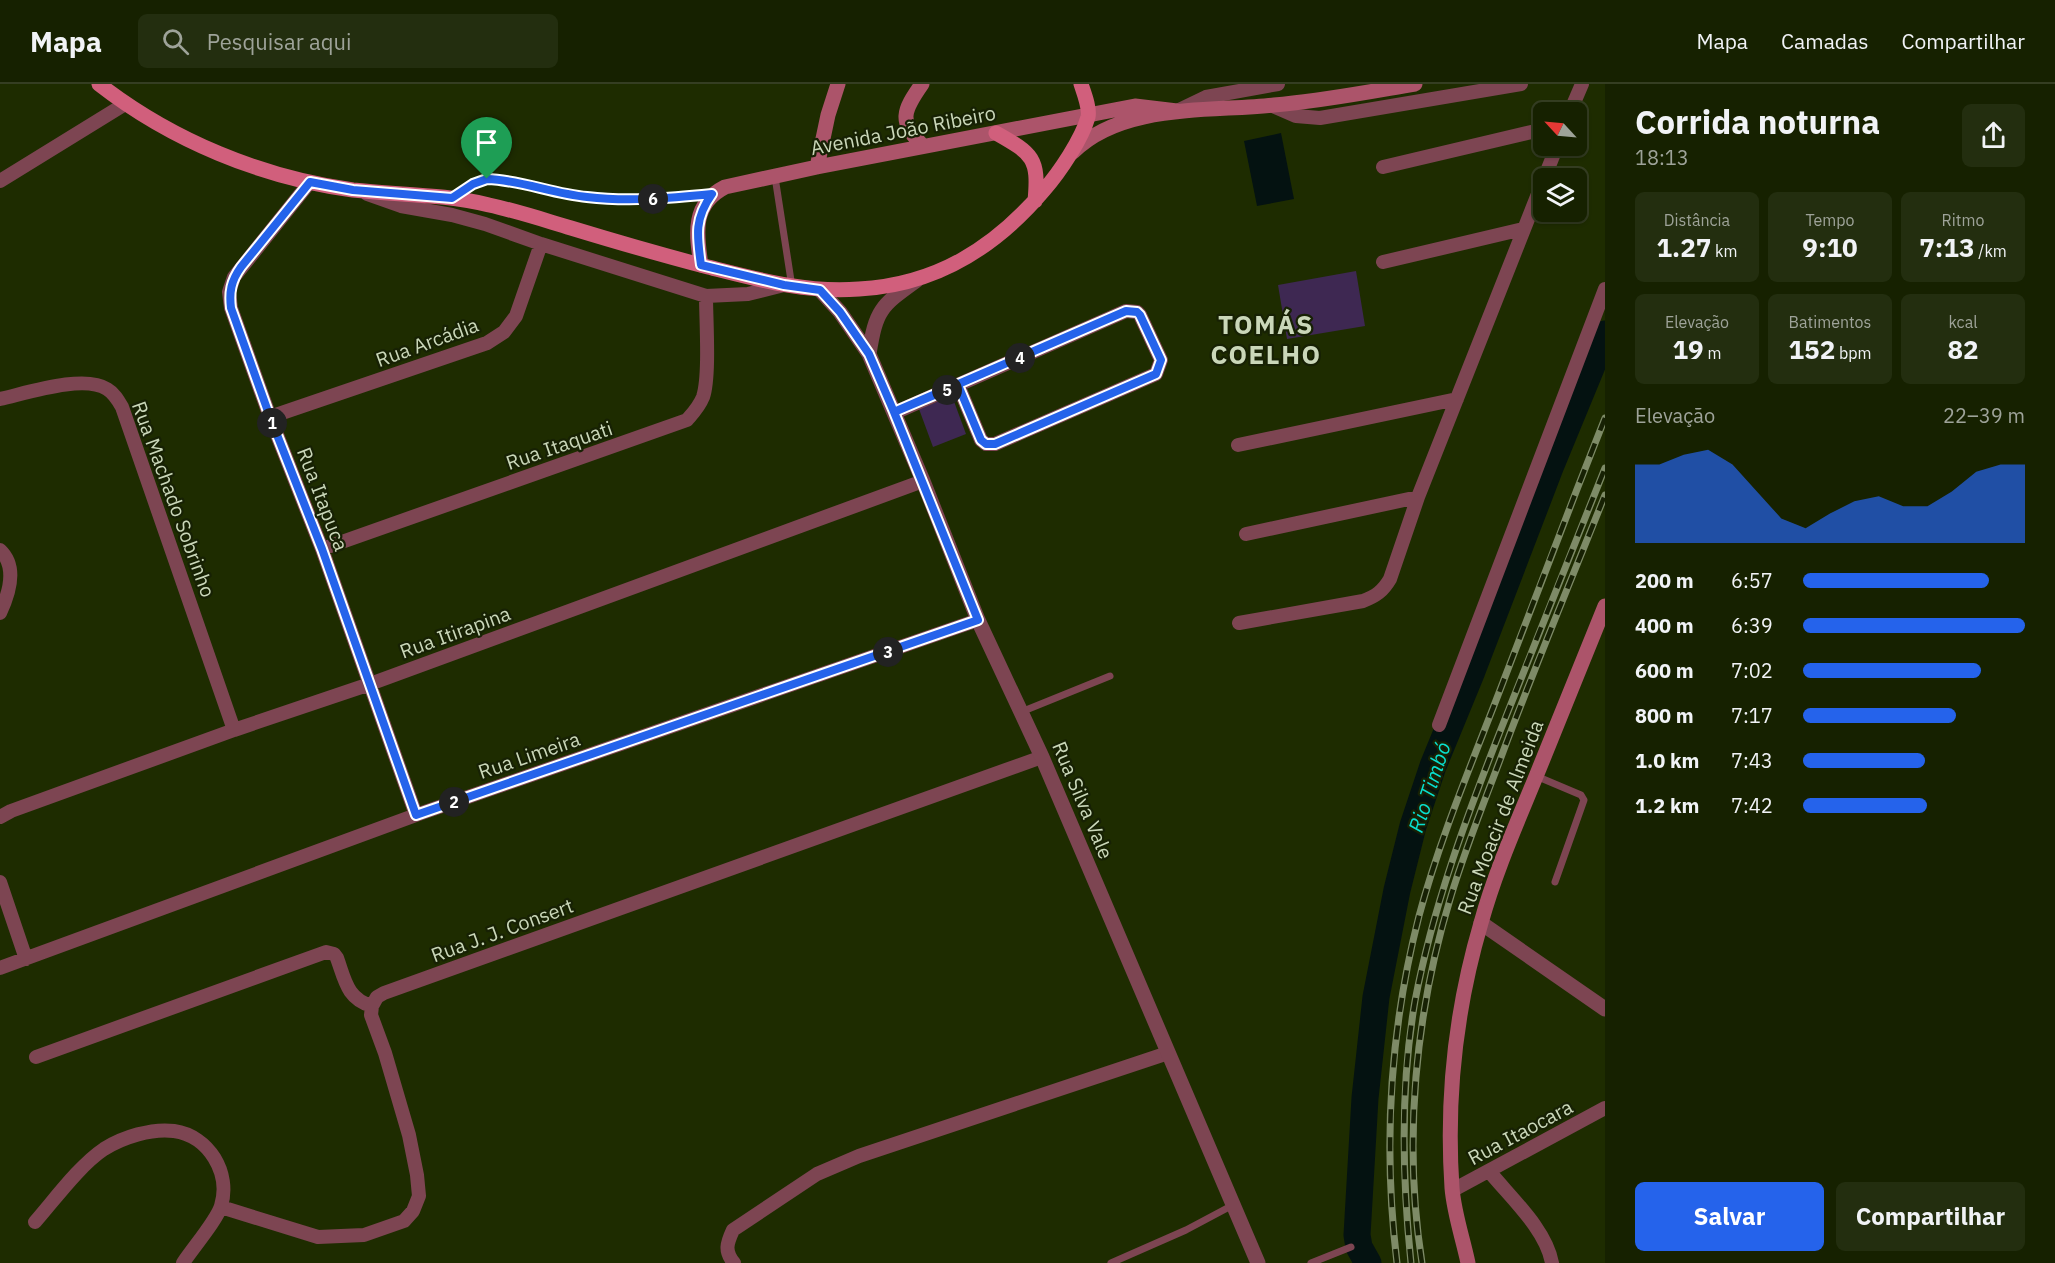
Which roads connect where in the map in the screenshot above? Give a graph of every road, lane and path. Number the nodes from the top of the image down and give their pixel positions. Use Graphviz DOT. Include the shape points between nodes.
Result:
graph roads {
  1 [pos="99,84"];
  2 [pos="838,84"];
  3 [pos="922,84"];
  4 [pos="1082,84"];
  5 [pos="1278,84"];
  6 [pos="1415,84"];
  7 [pos="1521,84"];
  8 [pos="1582,84"];
  9 [pos="1574,102"];
  10 [pos="125,104"];
  11 [pos="1272,106"];
  12 [pos="1177,111"];
  13 [pos="1088,115"];
  14 [pos="1533,132"];
  15 [pos="996,133"];
  16 [pos="923,146"];
  17 [pos="1070,155"];
  18 [pos="1553,156"];
  19 [pos="817,167"];
  20 [pos="1383,167"];
  21 [pos="775,177"];
  22 [pos="0,181"];
  23 [pos="310,182"];
  24 [pos="353,190"];
  25 [pos="712,194"];
  26 [pos="452,198"];
  27 [pos="1035,201"];
  28 [pos="1523,229"];
  29 [pos="541,244"];
  30 [pos="1383,262"];
  31 [pos="701,265"];
  32 [pos="917,280"];
  33 [pos="788,286"];
  34 [pos="1605,289"];
  35 [pos="820,290"];
  36 [pos="706,296"];
  37 [pos="869,354"];
  38 [pos="958,385"];
  39 [pos="0,399"];
  40 [pos="1457,399"];
  41 [pos="894,412"];
  42 [pos="270,417"];
  43 [pos="1238,445"];
  44 [pos="923,481"];
  45 [pos="1418,497"];
  46 [pos="1246,534"];
  47 [pos="322,549"];
  48 [pos="0,550"];
  49 [pos="1605,606"];
  50 [pos="0,613"];
  51 [pos="978,620"];
  52 [pos="1239,623"];
  53 [pos="1110,676"];
  54 [pos="370,684"];
  55 [pos="1021,712"];
  56 [pos="1439,725"];
  57 [pos="234,730"];
  58 [pos="1042,757"];
  59 [pos="1536,776"];
  60 [pos="416,815"];
  61 [pos="0,816"];
  62 [pos="0,882"];
  63 [pos="1555,882"];
  64 [pos="1481,923"];
  65 [pos="26,959"];
  66 [pos="0,968"];
  67 [pos="372,1006"];
  68 [pos="1605,1009"];
  69 [pos="1168,1053"];
  70 [pos="36,1057"];
  71 [pos="1605,1108"];
  72 [pos="1489,1171"];
  73 [pos="1452,1190"];
  74 [pos="1233,1205"];
  75 [pos="221,1207"];
  76 [pos="35,1222"];
  77 [pos="1351,1246"];
  78 [pos="183,1263"];
  79 [pos="734,1263"];
  80 [pos="1110,1263"];
  81 [pos="1258,1263"];
  82 [pos="1311,1263"];
  83 [pos="1468,1263"];
  84 [pos="1552,1263"];
  1 -- 10 [label="main road"];
  2 -- 19 [label="main road"];
  3 -- 16 [label="main road" via="905,114 911,134"];
  4 -- 13 [label="main road"];
  5 -- 12 [label="street, Avenida João Ribeiro" via="1206,97"];
  6 -- 11 [label="main road, Avenida João Ribeiro"];
  7 -- 11 [label="street" via="1320,118 1296,116"];
  8 -- 9 [label="street"];
  10 -- 22 [label="street"];
  10 -- 23 [label="main road" via="178,135 247,164"];
  11 -- 12 [label="main road, Avenida João Ribeiro"];
  12 -- 13 [label="main road, Avenida João Ribeiro" via="1135,106"];
  12 -- 17 [label="main road, Avenida João Ribeiro" via="1108,127"];
  13 -- 15 [label="main road, Avenida João Ribeiro"];
  13 -- 17 [label="main road"];
  14 -- 20 [label="street"];
  15 -- 16 [label="main road, Avenida João Ribeiro"];
  15 -- 27 [label="main road" via="1022,148 1033,161"];
  16 -- 19 [label="main road, Avenida João Ribeiro"];
  17 -- 27 [label="main road"];
  18 -- 28 [label="street"];
  19 -- 21 [label="main road, Avenida João Ribeiro"];
  21 -- 25 [label="main road, Avenida João Ribeiro" via="725,187"];
  21 -- 33 [label="lane"];
  23 -- 24 [label="main road"];
  23 -- 42 [label="street, Rua Itapuca" via="241,267 230,292 231,308"];
  24 -- 26 [label="main road"];
  24 -- 29 [label="street" via="401,206 484,224"];
  25 -- 26 [label="lane" via="661,200 587,197 487,179"];
  25 -- 31 [label="main road" via="699,218"];
  26 -- 31 [label="main road" via="489,204"];
  27 -- 32 [label="main road" via="990,243 962,261"];
  28 -- 30 [label="street"];
  28 -- 40 [label="street"];
  29 -- 36 [label="street"];
  29 -- 42 [label="street, Rua Arcádia" via="516,316 504,332 487,343"];
  31 -- 33 [label="main road"];
  32 -- 35 [label="main road" via="860,289"];
  32 -- 37 [label="street" via="885,305 873,330"];
  33 -- 35 [label="main road"];
  33 -- 36 [label="street" via="748,294"];
  34 -- 56 [label="street"];
  35 -- 37 [label="street, Rua Silva Vale"];
  36 -- 47 [label="street, Rua Itaquati" via="704,395 687,420"];
  37 -- 41 [label="street, Rua Silva Vale"];
  38 -- 38 [label="street" via="1131,310 1140,315 1161,360 1156,374 995,444 981,440"];
  38 -- 41 [label="street"];
  39 -- 57 [label="street, Rua Machado Sobrinho" via="77,382 95,383 116,396"];
  40 -- 43 [label="street"];
  40 -- 45 [label="street"];
  41 -- 44 [label="street, Rua Silva Vale"];
  42 -- 47 [label="street, Rua Itapuca"];
  44 -- 51 [label="street, Rua Silva Vale"];
  44 -- 54 [label="street, Rua Itirapina"];
  45 -- 46 [label="street"];
  45 -- 52 [label="street" via="1390,579 1376,596 1363,602"];
  47 -- 54 [label="street, Rua Itapuca"];
  48 -- 50 [label="street" via="9,562 11,576"];
  49 -- 59 [label="main road, Rua Moacir de Almeida"];
  51 -- 55 [label="street, Rua Silva Vale"];
  51 -- 60 [label="street, Rua Limeira"];
  53 -- 55 [label="lane"];
  54 -- 57 [label="street, Rua Itirapina"];
  54 -- 60 [label="street, Rua Itapuca"];
  55 -- 58 [label="street, Rua Silva Vale"];
  57 -- 61 [label="street, Rua Itirapina"];
  58 -- 67 [label="street, Rua J. J. Consert" via="384,993"];
  58 -- 69 [label="street, Rua Silva Vale"];
  59 -- 63 [label="lane" via="1581,795 1584,800"];
  59 -- 64 [label="main road, Rua Moacir de Almeida"];
  60 -- 65 [label="street, Rua Limeira"];
  62 -- 65 [label="street"];
  64 -- 68 [label="street"];
  64 -- 73 [label="main road, Rua Moacir de Almeida" via="1456,1041 1451,1093"];
  65 -- 66 [label="street, Rua Limeira"];
  67 -- 70 [label="street" via="354,998 337,958 326,952"];
  67 -- 75 [label="street" via="371,1015 409,1135 417,1175 418,1196 413,1211 404,1221 364,1235 318,1237"];
  69 -- 74 [label="street, Rua Silva Vale"];
  69 -- 79 [label="street" via="859,1156 817,1174 733,1230 727,1251"];
  71 -- 72 [label="street, Rua Itaocara"];
  72 -- 73 [label="street, Rua Itaocara"];
  72 -- 84 [label="street" via="1536,1227"];
  73 -- 83 [label="main road, Rua Moacir de Almeida"];
  74 -- 80 [label="lane"];
  74 -- 81 [label="street, Rua Silva Vale"];
  75 -- 76 [label="street" via="223,1180 219,1163 208,1149 175,1131 157,1131 105,1148"];
  75 -- 78 [label="street"];
  77 -- 82 [label="lane"];
}
